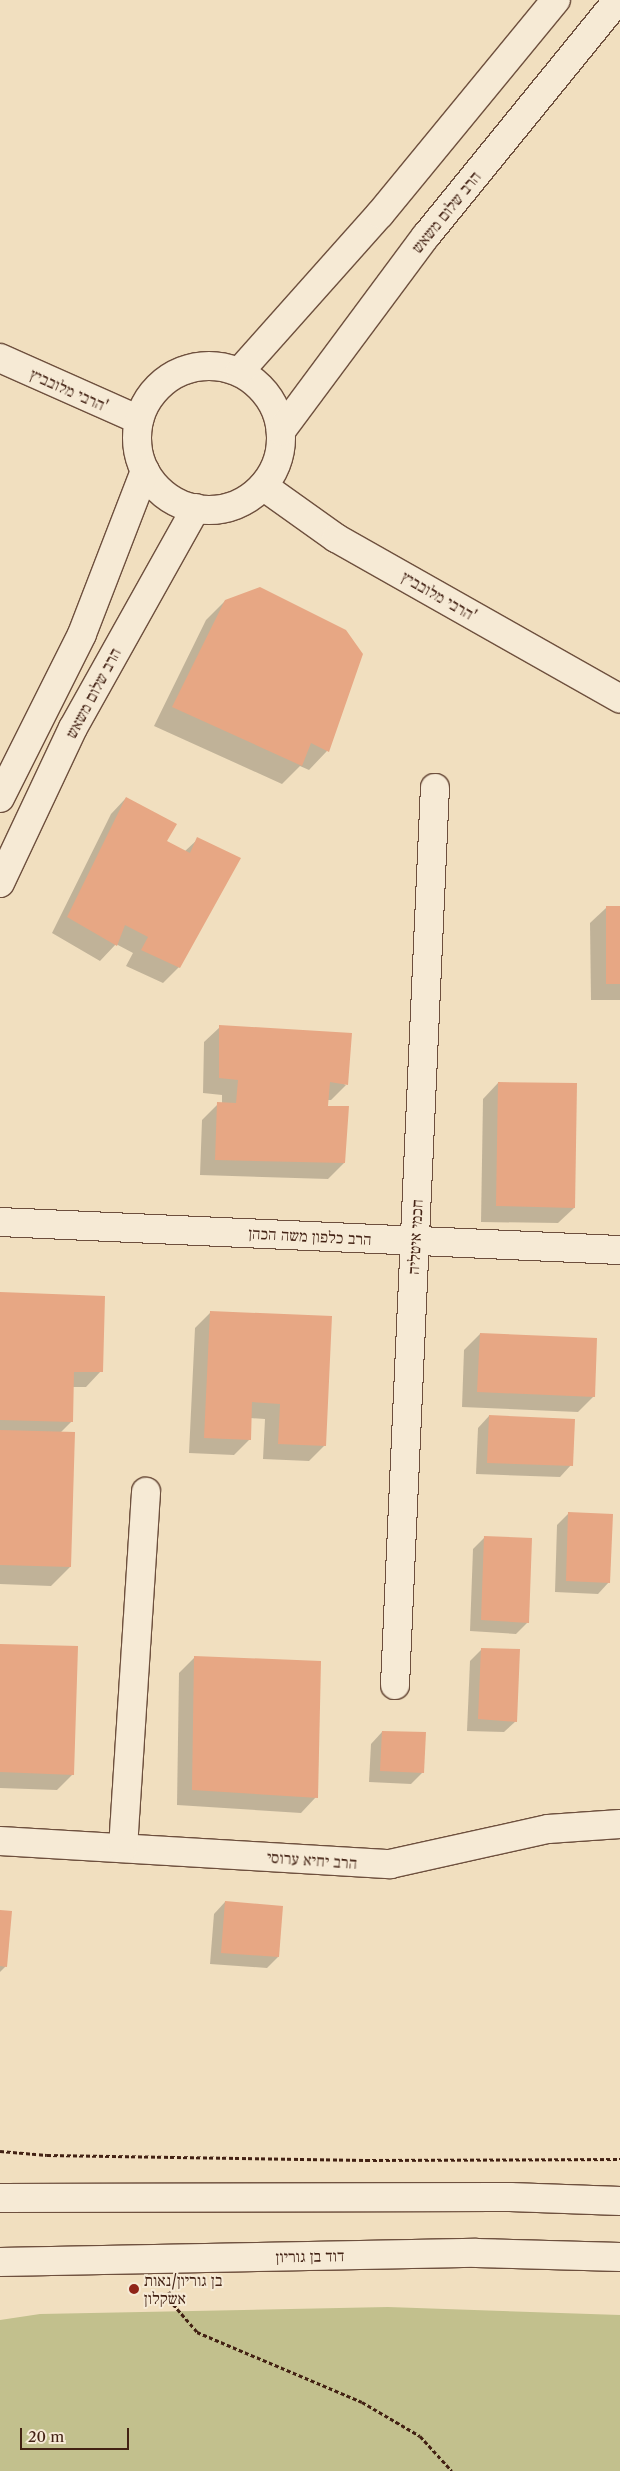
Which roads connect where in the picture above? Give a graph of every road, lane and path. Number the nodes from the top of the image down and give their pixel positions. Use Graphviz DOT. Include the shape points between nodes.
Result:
graph roads {
  1 [pos="556,0"];
  2 [pos="618,0"];
  3 [pos="0,358"];
  4 [pos="240,371"];
  5 [pos="139,420"];
  6 [pos="281,431"];
  7 [pos="145,471"];
  8 [pos="263,486"];
  9 [pos="196,508"];
  10 [pos="620,699"];
  11 [pos="435,788"];
  12 [pos="0,798"];
  13 [pos="0,883"];
  14 [pos="0,1222"];
  15 [pos="415,1241"];
  16 [pos="620,1250"];
  17 [pos="146,1492"];
  18 [pos="395,1685"];
  19 [pos="620,1824"];
  20 [pos="0,1841"];
  21 [pos="123,1848"];
  22 [pos="0,2151"];
  23 [pos="620,2159"];
  24 [pos="0,2198"];
  25 [pos="620,2201"];
  26 [pos="620,2257"];
  27 [pos="158,2259"];
  28 [pos="0,2262"];
  29 [pos="452,2471"];
  1 -- 4 [label="street" via="380,214"];
  2 -- 6 [label="street, הרב שלום משאש" via="426,236"];
  3 -- 5 [label="street, הרבי מלובביץ'"];
  4 -- 5 [label="street" via="213,365 185,368 160,383 142,407"];
  4 -- 6 [label="street" via="264,389 277,411"];
  5 -- 7 [label="street" via="136,434"];
  6 -- 8 [label="street" via="276,468"];
  7 -- 9 [label="street" via="154,487 178,504"];
  7 -- 12 [label="street" via="82,634"];
  8 -- 9 [label="street" via="233,507"];
  8 -- 10 [label="street, הרבי מלובביץ'" via="336,538"];
  9 -- 13 [label="street, הרב שלום משאש" via="73,728"];
  11 -- 15 [label="street, חכמי איטליה"];
  14 -- 15 [label="street, הרב כלפון משה הכהן"];
  15 -- 16 [label="street, הרב כלפון משה הכהן"];
  15 -- 18 [label="street, חכמי איטליה"];
  17 -- 21 [label="street"];
  19 -- 21 [label="street, הרב יחיא ערוסי" via="548,1829 390,1864"];
  20 -- 21 [label="street, הרב יחיא ערוסי"];
  22 -- 23 [label="path" via="47,2155 316,2159"];
  24 -- 25 [label="street" via="510,2197"];
  26 -- 27 [label="street, דוד בן גוריון" via="476,2253"];
  27 -- 28 [label="street, דוד בן גוריון"];
  27 -- 29 [label="path" via="174,2304 197,2332 362,2402 420,2436"];
}
